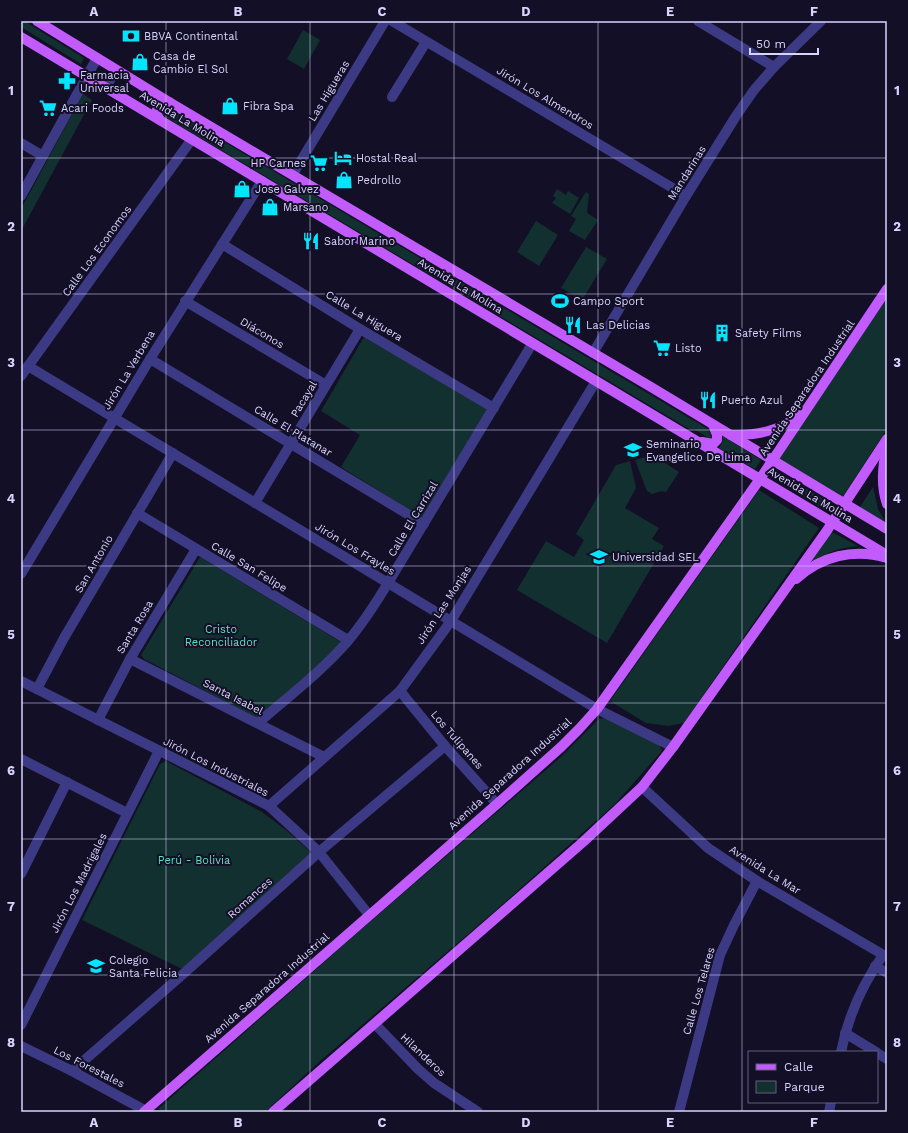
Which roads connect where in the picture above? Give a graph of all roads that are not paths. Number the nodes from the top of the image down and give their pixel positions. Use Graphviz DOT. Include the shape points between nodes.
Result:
graph roads {
  1 [pos="37,21"];
  2 [pos="385,21"];
  3 [pos="392,21"];
  4 [pos="698,21"];
  5 [pos="821,21"];
  6 [pos="21,37"];
  7 [pos="426,42"];
  8 [pos="97,58"];
  9 [pos="774,67"];
  10 [pos="116,70"];
  11 [pos="87,76"];
  12 [pos="106,87"];
  13 [pos="392,97"];
  14 [pos="169,102"];
  15 [pos="160,120"];
  16 [pos="192,139"];
  17 [pos="21,143"];
  18 [pos="43,156"];
  19 [pos="293,174"];
  20 [pos="262,181"];
  21 [pos="21,196"];
  22 [pos="686,196"];
  23 [pos="222,244"];
  24 [pos="887,290"];
  25 [pos="185,301"];
  26 [pos="360,329"];
  27 [pos="532,344"];
  28 [pos="593,353"];
  29 [pos="150,359"];
  30 [pos="28,366"];
  31 [pos="21,376"];
  32 [pos="596,380"];
  33 [pos="326,385"];
  34 [pos="494,408"];
  35 [pos="805,411"];
  36 [pos="114,418"];
  37 [pos="713,425"];
  38 [pos="684,434"];
  39 [pos="730,435"];
  40 [pos="887,439"];
  41 [pos="291,444"];
  42 [pos="887,449"];
  43 [pos="173,453"];
  44 [pos="773,461"];
  45 [pos="760,479"];
  46 [pos="255,503"];
  47 [pos="844,504"];
  48 [pos="887,504"];
  49 [pos="137,513"];
  50 [pos="832,522"];
  51 [pos="424,524"];
  52 [pos="887,529"];
  53 [pos="196,549"];
  54 [pos="887,555"];
  55 [pos="887,558"];
  56 [pos="21,574"];
  57 [pos="388,583"];
  58 [pos="784,590"];
  59 [pos="451,621"];
  60 [pos="348,640"];
  61 [pos="130,659"];
  62 [pos="21,681"];
  63 [pos="38,689"];
  64 [pos="400,691"];
  65 [pos="597,709"];
  66 [pos="98,720"];
  67 [pos="258,723"];
  68 [pos="445,746"];
  69 [pos="673,747"];
  70 [pos="159,751"];
  71 [pos="324,757"];
  72 [pos="21,759"];
  73 [pos="67,782"];
  74 [pos="642,787"];
  75 [pos="497,804"];
  76 [pos="269,806"];
  77 [pos="128,814"];
  78 [pos="319,852"];
  79 [pos="21,874"];
  80 [pos="757,881"];
  81 [pos="370,915"];
  82 [pos="885,956"];
  83 [pos="875,966"];
  84 [pos="887,973"];
  85 [pos="375,1024"];
  86 [pos="21,1025"];
  87 [pos="845,1033"];
  88 [pos="21,1046"];
  89 [pos="841,1051"];
  90 [pos="874,1051"];
  91 [pos="878,1053"];
  92 [pos="887,1059"];
  93 [pos="72,1071"];
  94 [pos="146,1112"];
  95 [pos="273,1112"];
  96 [pos="478,1112"];
  97 [pos="679,1112"];
  1 -- 8 [label="main road, Avenida La Molina"];
  2 -- 19 [label="street, Las Higueras"];
  3 -- 7 [label="street, Jirón Los Almendros"];
  4 -- 9 [label="street"];
  5 -- 9 [label="street, Mandarinas"];
  6 -- 11 [label="main road, Avenida La Molina"];
  7 -- 13 [label="street"];
  7 -- 22 [label="street, Jirón Los Almendros"];
  8 -- 10 [label="main road, Avenida La Molina"];
  8 -- 11 [label="street"];
  9 -- 22 [label="street, Mandarinas" via="736,116"];
  10 -- 12 [label="street"];
  10 -- 14 [label="main road, Avenida La Molina"];
  11 -- 12 [label="main road, Avenida La Molina"];
  11 -- 18 [label="street"];
  12 -- 15 [label="main road, Avenida La Molina"];
  14 -- 15 [label="main road" via="163,102 156,110"];
  14 -- 19 [label="main road, Avenida La Molina"];
  15 -- 16 [label="main road, Avenida La Molina"];
  16 -- 20 [label="main road, Avenida La Molina"];
  16 -- 30 [label="street, Calle Los Economos"];
  17 -- 18 [label="street"];
  18 -- 21 [label="street"];
  19 -- 28 [label="main road, Avenida La Molina"];
  20 -- 23 [label="street, Jirón La Verbena"];
  20 -- 27 [label="main road, Avenida La Molina"];
  22 -- 28 [label="street, Mandarinas"];
  23 -- 25 [label="street, Jirón La Verbena"];
  23 -- 26 [label="street, Calle La Higuera"];
  24 -- 35 [label="main road, Avenida Separadora Industrial"];
  25 -- 29 [label="street, Jirón La Verbena"];
  25 -- 33 [label="street, Diáconos"];
  26 -- 33 [label="street, Pacayal"];
  26 -- 34 [label="street, Calle La Higuera"];
  27 -- 32 [label="main road, Avenida La Molina"];
  27 -- 34 [label="street, Calle El Carrizal"];
  28 -- 37 [label="main road, Avenida La Molina"];
  29 -- 36 [label="street, Jirón La Verbena"];
  29 -- 41 [label="street, Calle El Platanar"];
  30 -- 31 [label="street, Calle Los Economos"];
  30 -- 36 [label="street, Jirón Los Frayles"];
  32 -- 38 [label="main road, Avenida La Molina"];
  32 -- 59 [label="street, Jirón Las Monjas"];
  33 -- 41 [label="street, Pacayal"];
  34 -- 51 [label="street, Calle El Carrizal"];
  35 -- 39 [label="main road" via="778,428 762,433"];
  35 -- 44 [label="main road, Avenida Separadora Industrial"];
  36 -- 43 [label="street, Jirón Los Frayles"];
  36 -- 56 [label="street, Jirón La Verbena"];
  37 -- 38 [label="main road" via="717,440 713,444"];
  37 -- 39 [label="main road, Avenida La Molina"];
  38 -- 45 [label="main road, Avenida La Molina"];
  39 -- 44 [label="main road, Avenida La Molina"];
  40 -- 47 [label="main road"];
  41 -- 46 [label="street, Pacayal"];
  41 -- 51 [label="street, Calle El Platanar"];
  42 -- 48 [label="main road" via="883,482"];
  43 -- 46 [label="street, Jirón Los Frayles"];
  43 -- 49 [label="street, San Antonio"];
  44 -- 45 [label="main road, Avenida Separadora Industrial"];
  44 -- 47 [label="main road, Avenida La Molina"];
  45 -- 50 [label="main road, Avenida La Molina"];
  45 -- 65 [label="main road, Avenida Separadora Industrial"];
  46 -- 57 [label="street, Jirón Los Frayles"];
  47 -- 50 [label="main road"];
  47 -- 52 [label="main road, Avenida La Molina"];
  49 -- 53 [label="street, Calle San Felipe"];
  49 -- 63 [label="street, San Antonio" via="64,638"];
  50 -- 54 [label="main road, Avenida La Molina"];
  50 -- 58 [label="main road"];
  51 -- 57 [label="street, Calle El Carrizal"];
  53 -- 60 [label="street, Calle San Felipe"];
  53 -- 61 [label="street, Santa Rosa"];
  55 -- 58 [label="main road" via="855,554 833,558 812,567"];
  57 -- 59 [label="street, Jirón Los Frayles"];
  57 -- 60 [label="street, Calle El Carrizal" via="366,618"];
  58 -- 69 [label="main road"];
  59 -- 64 [label="street, Jirón Las Monjas"];
  59 -- 65 [label="street, Jirón Los Frayles"];
  60 -- 67 [label="street, Calle El Carrizal"];
  61 -- 66 [label="street, Santa Rosa"];
  61 -- 67 [label="street, Santa Isabel"];
  62 -- 63 [label="street, Jirón Los Industriales"];
  63 -- 66 [label="street, Jirón Los Industriales"];
  64 -- 68 [label="street, Los Tulipanes"];
  64 -- 71 [label="street, Jirón Las Monjas"];
  65 -- 69 [label="street, Jirón Los Frayles"];
  65 -- 75 [label="main road, Avenida Separadora Industrial" via="561,747"];
  66 -- 70 [label="street, Jirón Los Industriales"];
  67 -- 71 [label="street, Santa Isabel"];
  68 -- 75 [label="street, Los Tulipanes"];
  68 -- 78 [label="street, Romances"];
  69 -- 74 [label="main road"];
  70 -- 76 [label="street, Jirón Los Industriales"];
  70 -- 77 [label="street, Jirón Los Madrigales"];
  71 -- 76 [label="street, Jirón Las Monjas"];
  72 -- 73 [label="street"];
  73 -- 77 [label="street"];
  73 -- 79 [label="street"];
  74 -- 80 [label="street, Avenida La Mar" via="708,848"];
  74 -- 85 [label="main road"];
  75 -- 81 [label="main road, Avenida Separadora Industrial"];
  76 -- 78 [label="street, Jirón Los Industriales"];
  77 -- 86 [label="street, Jirón Los Madrigales"];
  78 -- 81 [label="street, Jirón Los Industriales"];
  78 -- 93 [label="street, Romances"];
  80 -- 82 [label="street, Avenida La Mar"];
  80 -- 97 [label="street, Calle Los Telares" via="720,955"];
  81 -- 94 [label="main road, Avenida Separadora Industrial"];
  82 -- 83 [label="street"];
  83 -- 84 [label="street"];
  83 -- 87 [label="street" via="855,1004"];
  85 -- 95 [label="main road"];
  85 -- 96 [label="street, Hilanderos" via="423,1074"];
  87 -- 89 [label="street"];
  87 -- 90 [label="street"];
  88 -- 93 [label="street, Los Forestales"];
  91 -- 92 [label="street"];
  93 -- 94 [label="street, Los Forestales"];
}
